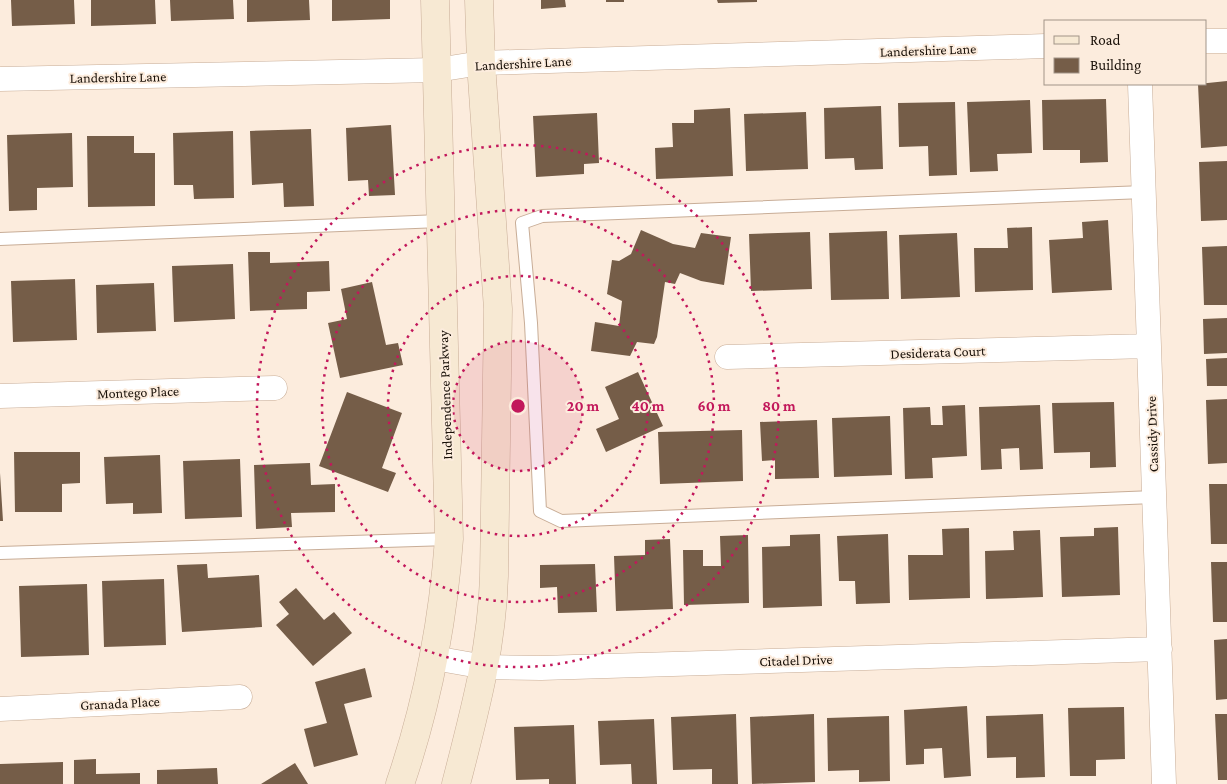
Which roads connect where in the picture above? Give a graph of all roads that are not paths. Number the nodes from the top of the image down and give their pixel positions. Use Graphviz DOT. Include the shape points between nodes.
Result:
graph roads {
  1 [pos="435,0"];
  2 [pos="479,0"];
  3 [pos="1207,41"];
  4 [pos="1227,41"];
  5 [pos="1044,46"];
  6 [pos="481,63"];
  7 [pos="437,70"];
  8 [pos="0,79"];
  9 [pos="1140,85"];
  10 [pos="1144,192"];
  11 [pos="440,221"];
  12 [pos="0,239"];
  13 [pos="1149,346"];
  14 [pos="728,357"];
  15 [pos="276,388"];
  16 [pos="0,396"];
  17 [pos="1154,497"];
  18 [pos="449,539"];
  19 [pos="0,553"];
  20 [pos="1160,649"];
  21 [pos="434,658"];
  22 [pos="485,667"];
  23 [pos="240,697"];
  24 [pos="0,708"];
  25 [pos="400,784"];
  26 [pos="456,784"];
  27 [pos="1164,784"];
  1 -- 7 [label="main road, Independence Parkway"];
  2 -- 6 [label="main road"];
  3 -- 4 [label="street"];
  5 -- 6 [label="street, Landershire Lane"];
  6 -- 7 [label="street, Landershire Lane"];
  6 -- 22 [label="main road" via="498,310 493,618"];
  7 -- 8 [label="street, Landershire Lane"];
  7 -- 11 [label="main road, Independence Parkway"];
  9 -- 10 [label="street, Cassidy Drive"];
  10 -- 13 [label="street, Cassidy Drive"];
  10 -- 17 [label="lane" via="542,216 522,223 531,323 540,511 561,520"];
  11 -- 12 [label="lane"];
  11 -- 18 [label="main road, Independence Parkway"];
  13 -- 14 [label="street, Desiderata Court"];
  13 -- 17 [label="street, Cassidy Drive"];
  15 -- 16 [label="street, Montego Place"];
  17 -- 20 [label="street, Cassidy Drive"];
  18 -- 19 [label="lane"];
  18 -- 21 [label="main road, Independence Parkway" via="442,616"];
  20 -- 22 [label="street, Citadel Drive"];
  20 -- 27 [label="street, Cassidy Drive"];
  21 -- 22 [label="street, Citadel Drive"];
  21 -- 25 [label="main road, Independence Parkway"];
  22 -- 26 [label="main road"];
  23 -- 24 [label="street, Granada Place"];
}
